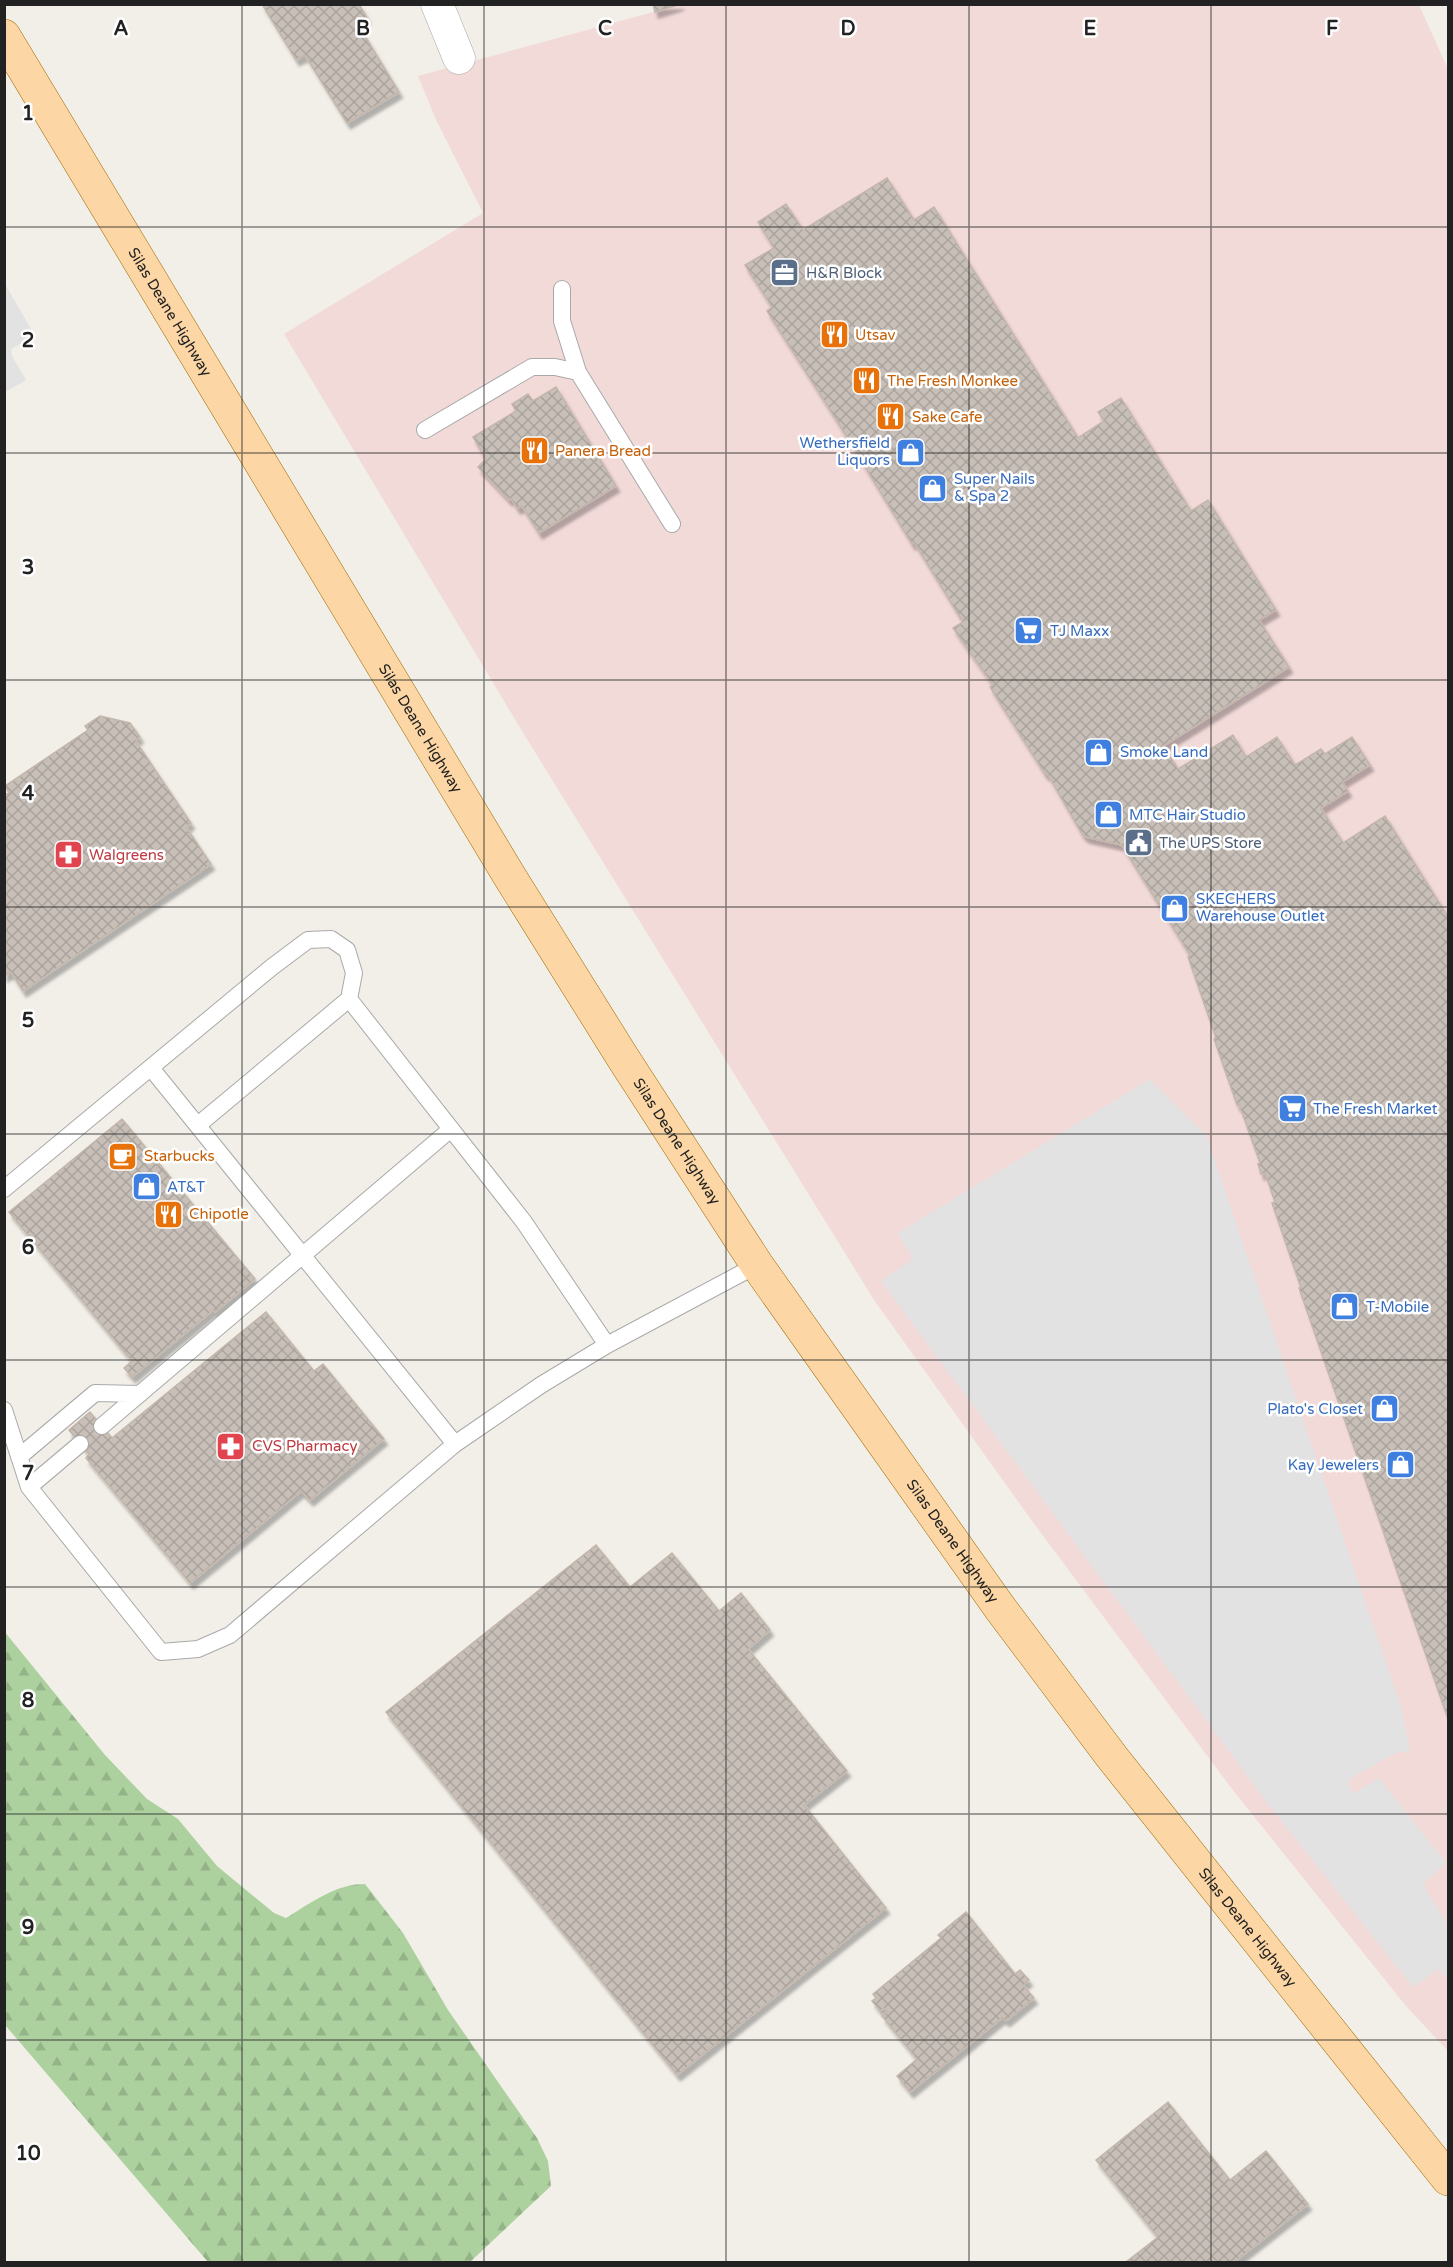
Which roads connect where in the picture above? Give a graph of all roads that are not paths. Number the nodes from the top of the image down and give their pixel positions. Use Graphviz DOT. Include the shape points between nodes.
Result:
graph roads {
  1 [pos="437,4"];
  2 [pos="4,36"];
  3 [pos="459,58"];
  4 [pos="562,289"];
  5 [pos="578,372"];
  6 [pos="425,430"];
  7 [pos="672,525"];
  8 [pos="349,999"];
  9 [pos="151,1068"];
  10 [pos="198,1125"];
  11 [pos="451,1129"];
  12 [pos="4,1189"];
  13 [pos="302,1255"];
  14 [pos="757,1265"];
  15 [pos="607,1345"];
  16 [pos="140,1394"];
  17 [pos="4,1410"];
  18 [pos="102,1426"];
  19 [pos="80,1444"];
  20 [pos="455,1444"];
  21 [pos="19,1456"];
  22 [pos="29,1487"];
  23 [pos="1449,2179"];
  1 -- 3 [label="street"];
  2 -- 14 [label="main road, Silas Deane Highway" via="505,868"];
  4 -- 5 [label="lane" via="562,321"];
  5 -- 6 [label="lane" via="532,367"];
  5 -- 7 [label="lane"];
  8 -- 9 [label="lane" via="354,973 347,950 331,939 308,940"];
  8 -- 10 [label="lane"];
  8 -- 11 [label="lane"];
  9 -- 10 [label="lane"];
  9 -- 12 [label="lane"];
  10 -- 13 [label="lane"];
  11 -- 13 [label="lane"];
  11 -- 15 [label="lane" via="524,1222"];
  13 -- 16 [label="lane"];
  13 -- 20 [label="lane"];
  14 -- 15 [label="lane"];
  14 -- 23 [label="main road, Silas Deane Highway" via="1000,1608 1112,1757"];
  15 -- 20 [label="lane" via="541,1384"];
  16 -- 18 [label="lane"];
  16 -- 21 [label="lane" via="95,1393"];
  17 -- 21 [label="lane"];
  19 -- 22 [label="lane"];
  20 -- 22 [label="lane" via="230,1635 198,1649 161,1652"];
  21 -- 22 [label="lane"];
}
